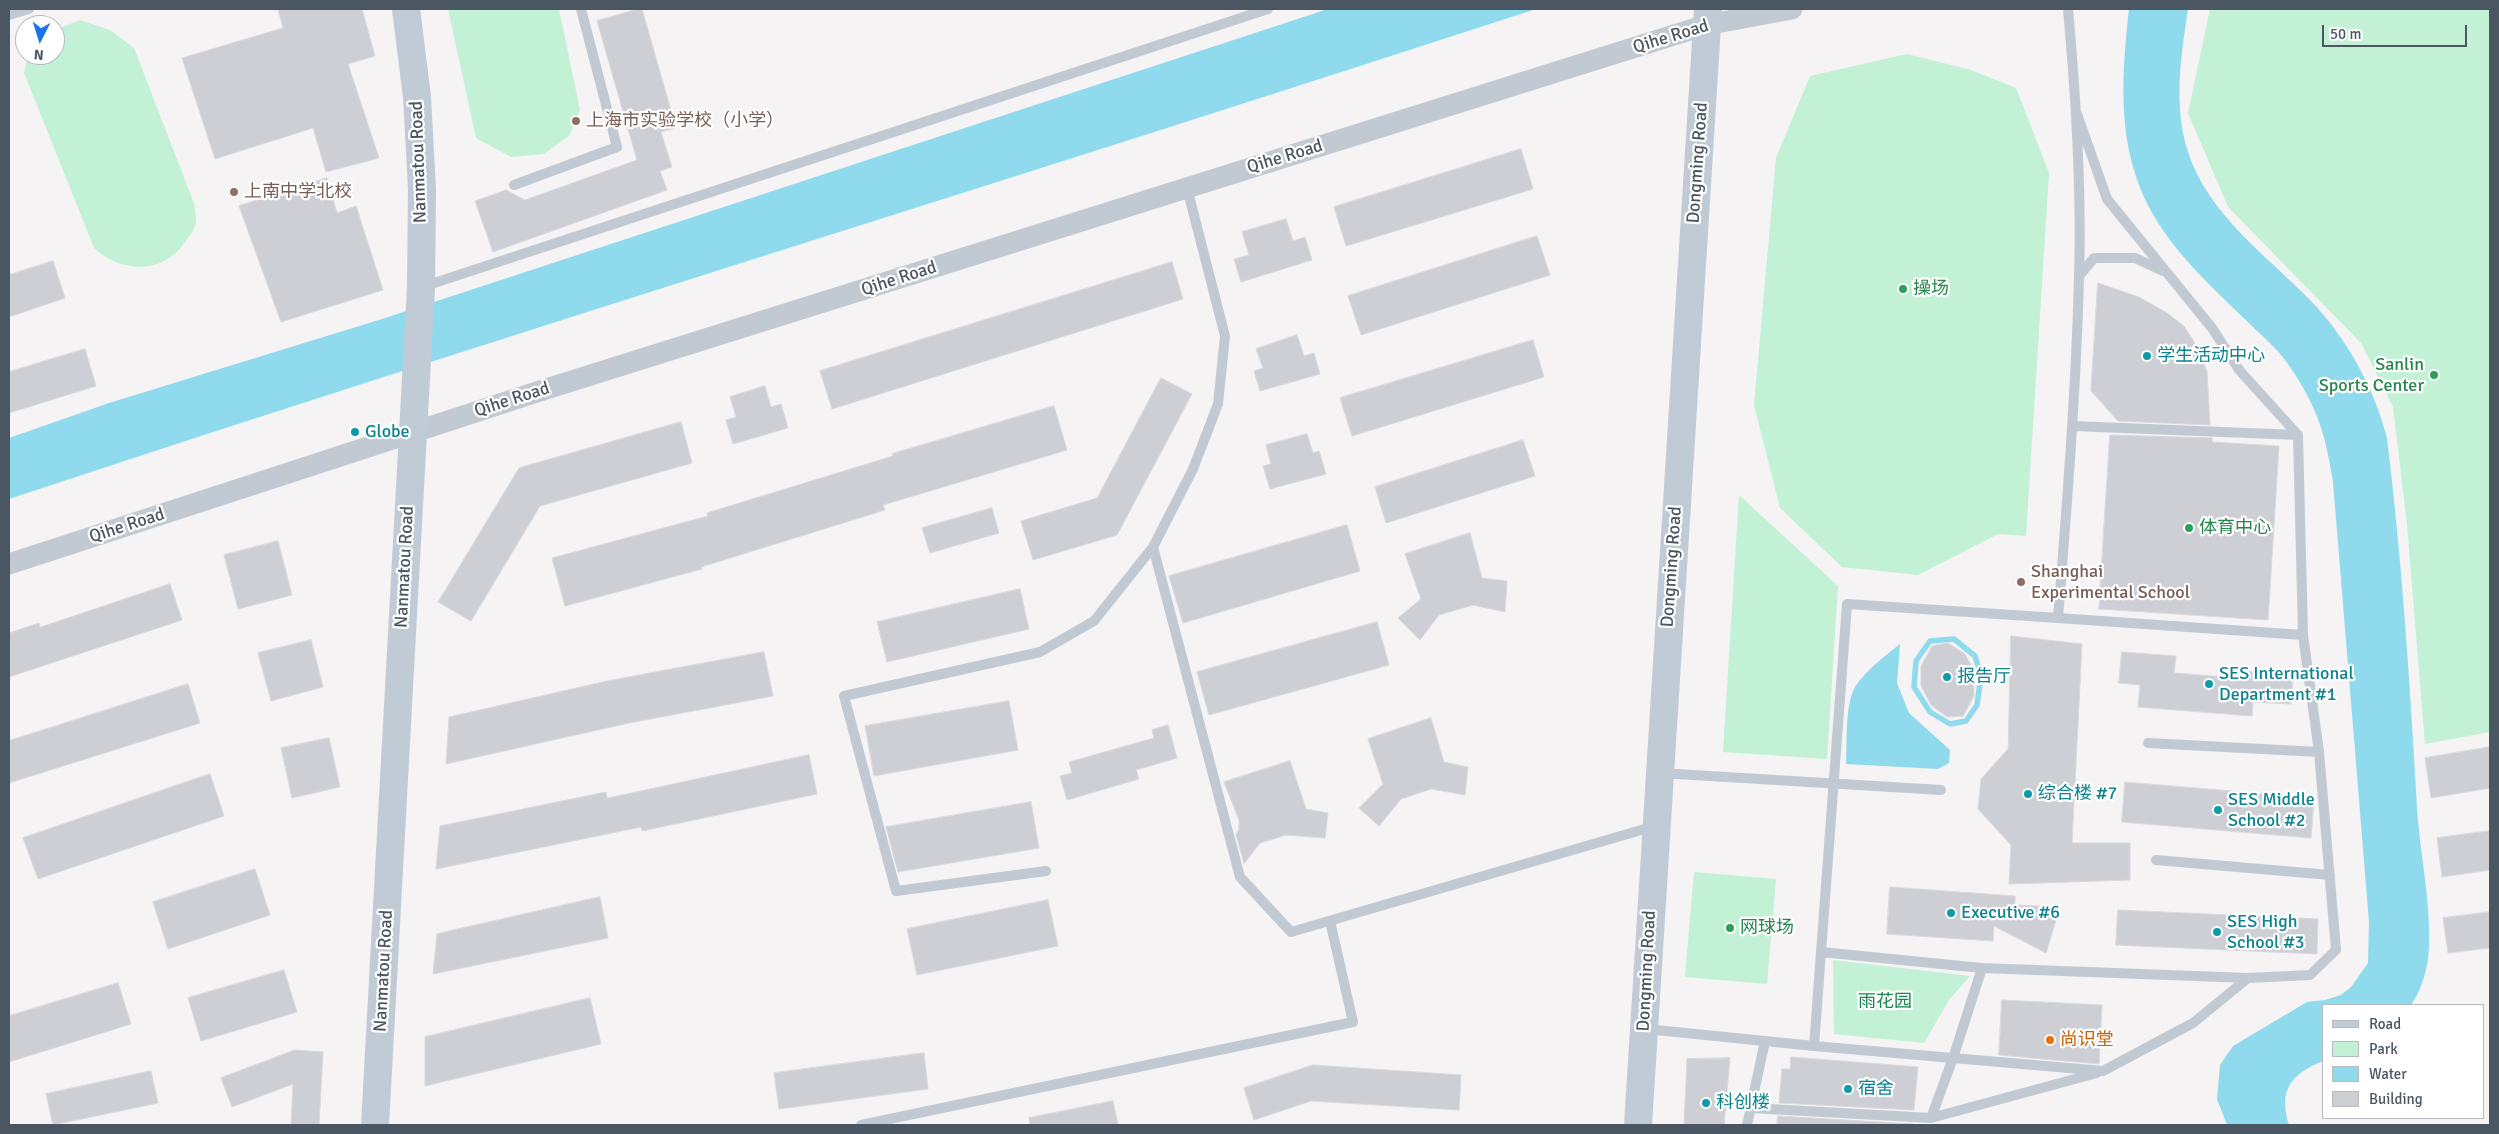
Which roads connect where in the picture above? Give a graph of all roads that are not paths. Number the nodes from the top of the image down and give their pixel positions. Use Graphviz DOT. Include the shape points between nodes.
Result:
graph roads {
  1 [pos="29,9"];
  2 [pos="406,9"];
  3 [pos="581,9"];
  4 [pos="1268,9"];
  5 [pos="1792,9"];
  6 [pos="2068,9"];
  7 [pos="9,15"];
  8 [pos="1707,17"];
  9 [pos="2077,114"];
  10 [pos="514,184"];
  11 [pos="1187,188"];
  12 [pos="2164,272"];
  13 [pos="2079,276"];
  14 [pos="421,287"];
  15 [pos="2073,426"];
  16 [pos="412,433"];
  17 [pos="2298,435"];
  18 [pos="1153,547"];
  19 [pos="9,564"];
  20 [pos="2058,618"];
  21 [pos="2303,635"];
  22 [pos="2148,743"];
  23 [pos="2318,752"];
  24 [pos="1659,773"];
  25 [pos="1834,783"];
  26 [pos="1941,790"];
  27 [pos="1656,826"];
  28 [pos="2156,860"];
  29 [pos="1046,871"];
  30 [pos="2330,875"];
  31 [pos="1330,921"];
  32 [pos="1821,952"];
  33 [pos="1982,968"];
  34 [pos="2248,978"];
  35 [pos="1644,1028"];
  36 [pos="1764,1041"];
  37 [pos="1814,1046"];
  38 [pos="1952,1058"];
  39 [pos="2103,1071"];
  40 [pos="1751,1108"];
  41 [pos="1931,1118"];
  42 [pos="375,1125"];
  43 [pos="861,1125"];
  44 [pos="1638,1125"];
  45 [pos="1747,1125"];
  1 -- 7 [label="lane"];
  2 -- 14 [label="street, Nanmatou Road" via="417,96 422,190"];
  3 -- 10 [label="lane" via="617,147"];
  4 -- 14 [label="lane"];
  5 -- 8 [label="street, Qihe Road"];
  6 -- 9 [label="lane"];
  8 -- 11 [label="street, Qihe Road"];
  8 -- 24 [label="street, Dongming Road"];
  9 -- 12 [label="lane" via="2107,198"];
  9 -- 13 [label="lane"];
  11 -- 16 [label="street, Qihe Road"];
  11 -- 18 [label="lane" via="1225,336 1218,404 1193,468"];
  12 -- 13 [label="lane" via="2135,258 2094,258"];
  12 -- 17 [label="lane" via="2212,328 2240,371"];
  13 -- 15 [label="lane"];
  14 -- 16 [label="street, Nanmatou Road"];
  15 -- 17 [label="lane"];
  15 -- 20 [label="lane"];
  16 -- 19 [label="street, Qihe Road"];
  16 -- 42 [label="street, Nanmatou Road"];
  17 -- 21 [label="lane"];
  18 -- 29 [label="lane" via="1094,621 1040,652 844,696 896,891"];
  18 -- 31 [label="lane" via="1240,877 1291,932"];
  20 -- 21 [label="lane"];
  20 -- 25 [label="lane" via="1847,604"];
  21 -- 23 [label="lane"];
  22 -- 23 [label="lane"];
  23 -- 30 [label="lane"];
  24 -- 25 [label="lane"];
  24 -- 27 [label="street, Dongming Road"];
  25 -- 26 [label="lane"];
  25 -- 32 [label="lane"];
  27 -- 31 [label="lane"];
  27 -- 35 [label="street, Dongming Road"];
  28 -- 30 [label="lane"];
  30 -- 34 [label="lane" via="2336,950 2310,975"];
  31 -- 43 [label="lane" via="1353,1022"];
  32 -- 33 [label="lane"];
  32 -- 37 [label="lane"];
  33 -- 34 [label="lane"];
  33 -- 38 [label="lane"];
  34 -- 39 [label="lane" via="2192,1023"];
  35 -- 36 [label="lane"];
  35 -- 44 [label="street, Dongming Road"];
  36 -- 37 [label="lane"];
  36 -- 40 [label="lane"];
  37 -- 38 [label="lane"];
  38 -- 39 [label="lane"];
  38 -- 41 [label="lane"];
  39 -- 41 [label="lane"];
  40 -- 41 [label="lane"];
  40 -- 45 [label="lane"];
}
